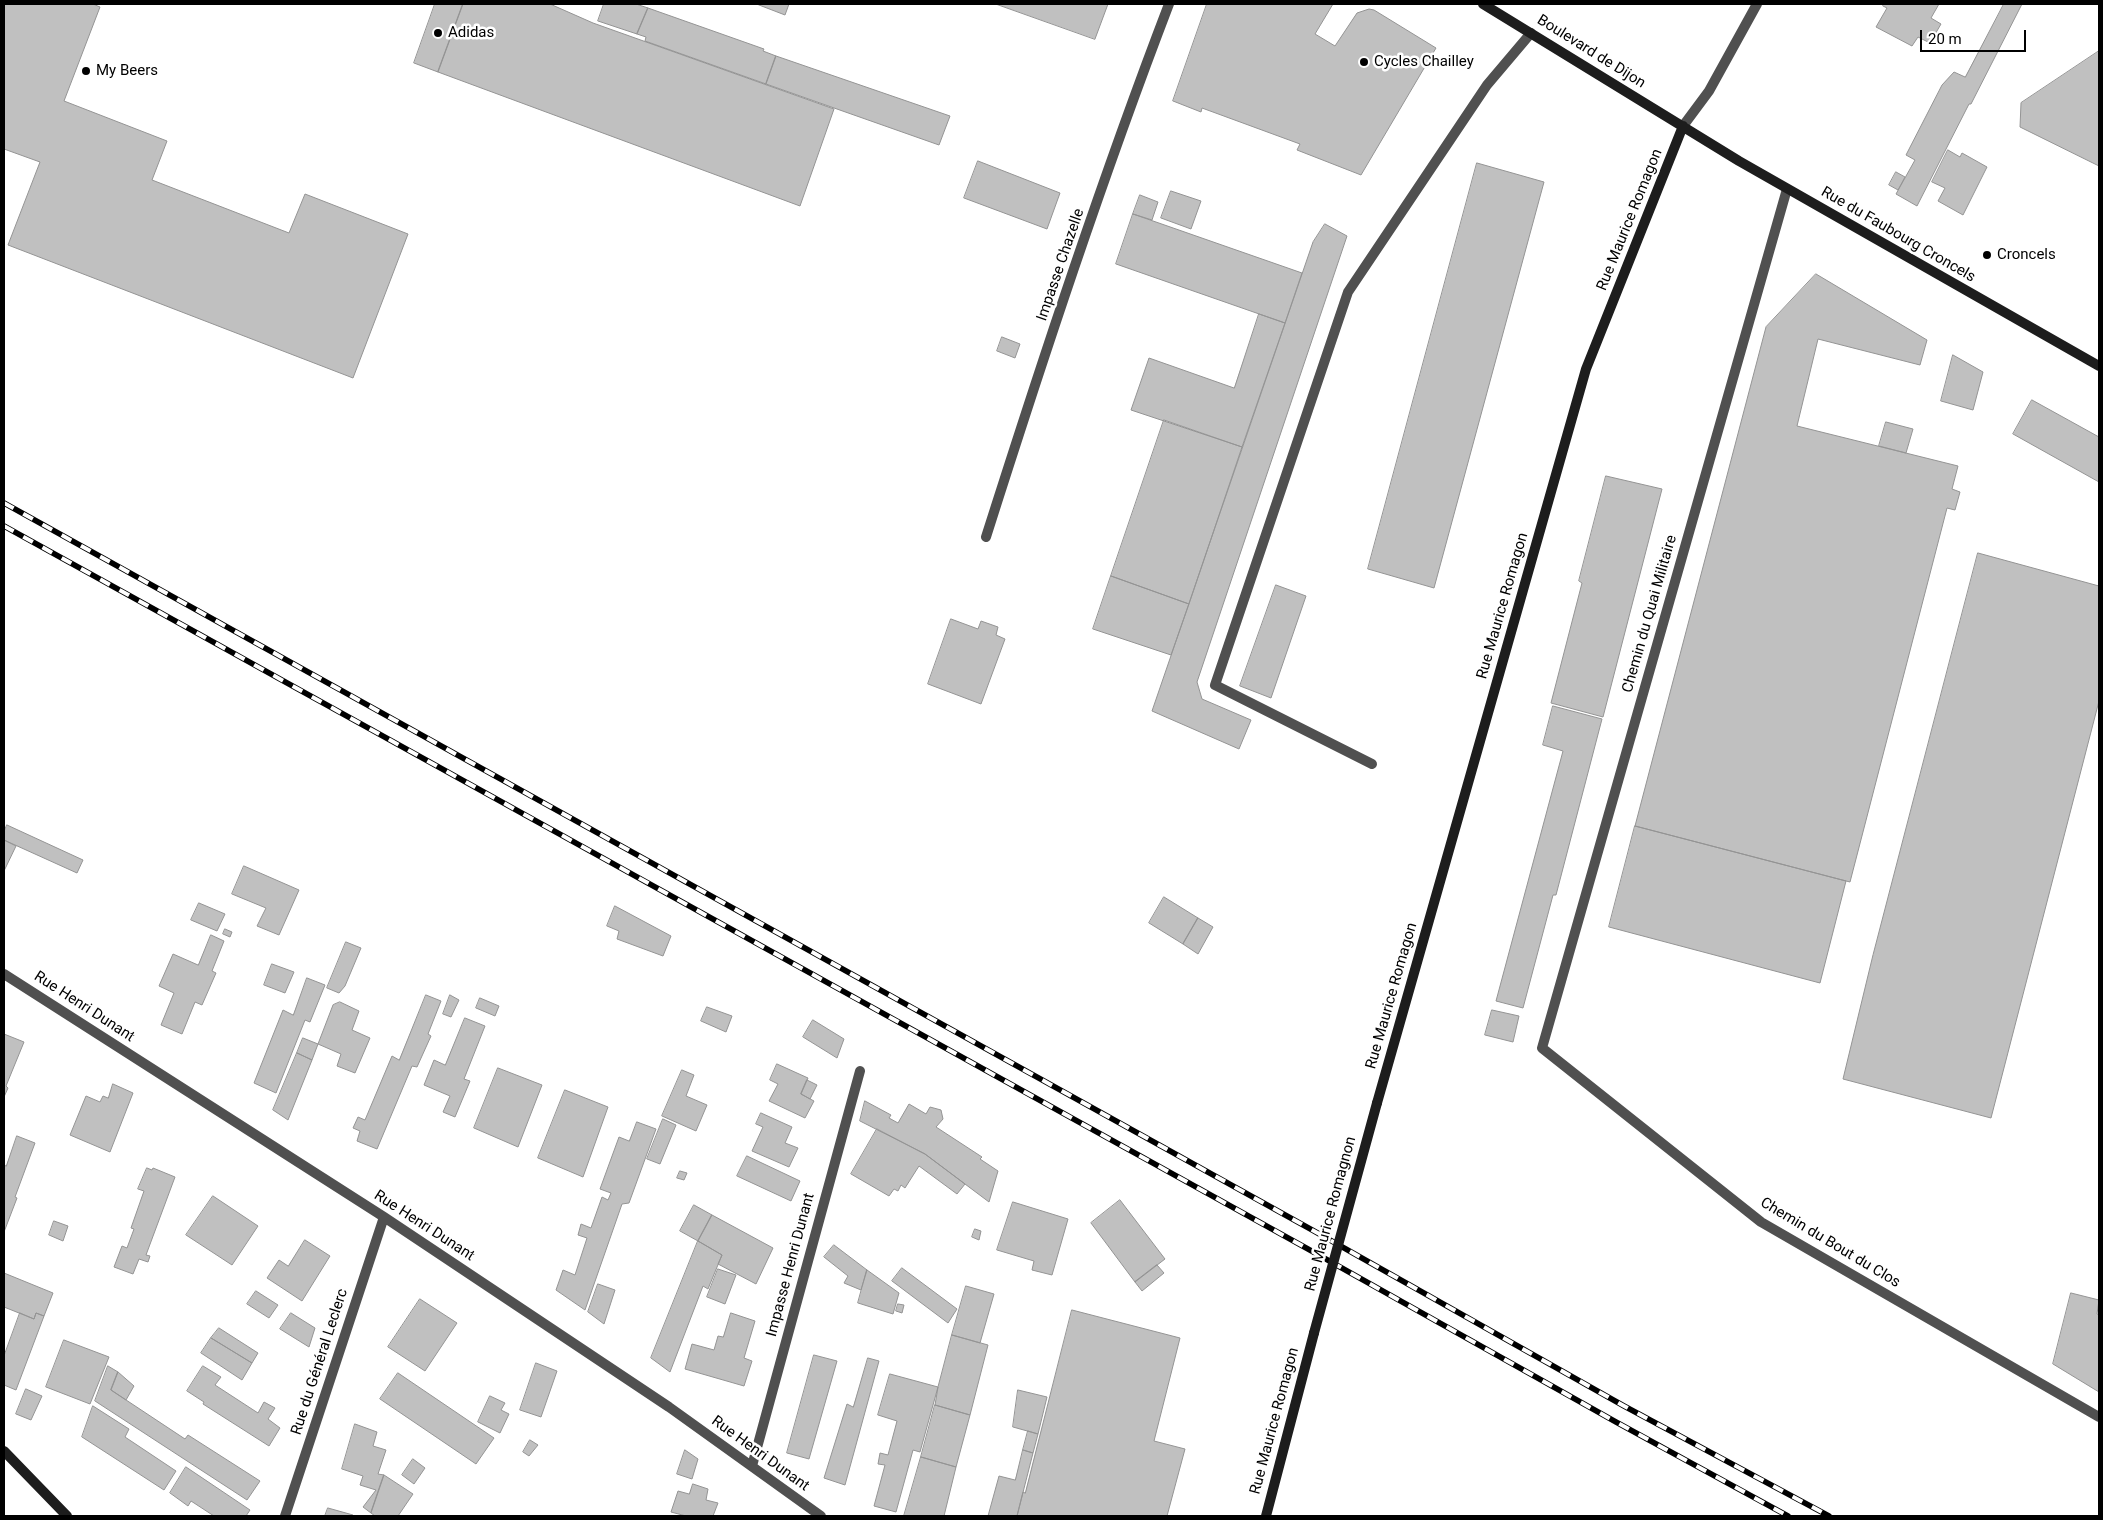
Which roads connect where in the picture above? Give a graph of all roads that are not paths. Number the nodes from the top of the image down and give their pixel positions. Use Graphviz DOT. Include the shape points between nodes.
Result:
graph roads {
  1 [pos="1169,4"];
  2 [pos="1483,4"];
  3 [pos="1757,4"];
  4 [pos="1531,33"];
  5 [pos="1683,126"];
  6 [pos="1787,189"];
  7 [pos="2099,366"];
  8 [pos="986,537"];
  9 [pos="1372,764"];
  10 [pos="4,974"];
  11 [pos="1542,1048"];
  12 [pos="860,1071"];
  13 [pos="1377,1103"];
  14 [pos="384,1217"];
  15 [pos="1314,1333"];
  16 [pos="2099,1417"];
  17 [pos="4,1451"];
  18 [pos="752,1466"];
  19 [pos="67,1516"];
  20 [pos="285,1516"];
  21 [pos="821,1516"];
  22 [pos="1266,1516"];
  1 -- 8 [label="street, Impasse Chazelle" via="1031,398"];
  2 -- 4 [label="street, Boulevard de Dijon"];
  3 -- 5 [label="street" via="1709,91"];
  4 -- 5 [label="street, Boulevard de Dijon"];
  4 -- 9 [label="street" via="1487,85 1348,292 1215,685"];
  5 -- 6 [label="street, Rue du Faubourg Croncels"];
  5 -- 13 [label="street, Rue Maurice Romagon" via="1586,369"];
  6 -- 7 [label="street, Rue du Faubourg Croncels"];
  6 -- 11 [label="street, Chemin du Quai Militaire"];
  10 -- 14 [label="street, Rue Henri Dunant"];
  11 -- 16 [label="street, Chemin du Bout du Clos" via="1761,1222"];
  12 -- 18 [label="street, Impasse Henri Dunant"];
  13 -- 15 [label="street, Rue Maurice Romagnon, bridge"];
  14 -- 18 [label="street, Rue Henri Dunant" via="670,1407"];
  14 -- 20 [label="street, Rue du Général Leclerc"];
  15 -- 22 [label="street, Rue Maurice Romagon"];
  17 -- 19 [label="street"];
  18 -- 21 [label="street, Rue Henri Dunant"];
}
